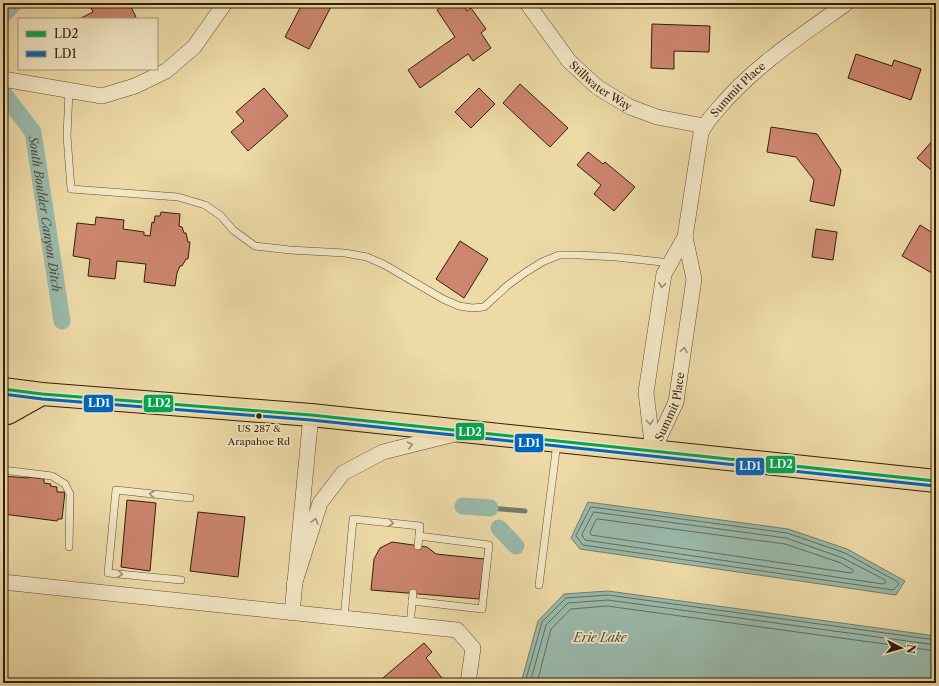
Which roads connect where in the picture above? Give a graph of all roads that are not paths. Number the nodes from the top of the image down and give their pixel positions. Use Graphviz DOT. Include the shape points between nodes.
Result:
graph roads {
  1 [pos="226,3"];
  2 [pos="527,3"];
  3 [pos="847,3"];
  4 [pos="3,79"];
  5 [pos="69,91"];
  6 [pos="704,126"];
  7 [pos="685,237"];
  8 [pos="671,263"];
  9 [pos="3,389"];
  10 [pos="42,394"];
  11 [pos="3,412"];
  12 [pos="311,415"];
  13 [pos="465,431"];
  14 [pos="558,441"];
  15 [pos="653,451"];
  16 [pos="3,470"];
  17 [pos="936,481"];
  18 [pos="190,498"];
  19 [pos="419,536"];
  20 [pos="418,546"];
  21 [pos="69,547"];
  22 [pos="181,580"];
  23 [pos="3,582"];
  24 [pos="294,585"];
  25 [pos="539,585"];
  26 [pos="413,593"];
  27 [pos="412,601"];
  28 [pos="292,613"];
  29 [pos="344,619"];
  30 [pos="410,625"];
  31 [pos="468,683"];
  1 -- 5 [label="street" via="194,47 166,71 136,86 102,96"];
  2 -- 6 [label="street, Stillwater Way" via="569,61 597,87 630,107 657,117"];
  3 -- 6 [label="street, Summit Place" via="773,56 728,98"];
  4 -- 5 [label="street"];
  5 -- 8 [label="lane" via="67,136 72,189 178,197 205,205 255,246 367,257 459,306 484,307 526,272 542,262 559,256 616,257"];
  6 -- 7 [label="street, Summit Place"];
  7 -- 8 [label="street, Summit Place"];
  15 -- 7 [label="street, Summit Place, one-way" via="676,402 694,279"];
  8 -- 15 [label="street, Summit Place, one-way" via="664,274 646,392"];
  9 -- 10 [label="main road"];
  10 -- 11 [label="main road" via="8,412"];
  10 -- 12 [label="main road"];
  12 -- 13 [label="main road"];
  12 -- 24 [label="street"];
  13 -- 14 [label="main road"];
  24 -- 13 [label="street, one-way" via="320,503 343,473 383,452"];
  14 -- 15 [label="main road"];
  14 -- 25 [label="lane"];
  15 -- 17 [label="main road"];
  16 -- 21 [label="lane" via="52,476 65,484 70,494"];
  18 -- 22 [label="lane, one-way" via="116,490 108,573"];
  19 -- 20 [label="lane"];
  19 -- 27 [label="lane" via="489,545 482,609"];
  29 -- 19 [label="lane, one-way" via="353,518 420,526"];
  23 -- 28 [label="street"];
  24 -- 28 [label="street"];
  26 -- 27 [label="lane"];
  27 -- 30 [label="lane"];
  28 -- 29 [label="street"];
  29 -- 30 [label="street"];
  30 -- 31 [label="street" via="457,630 473,648"];
}
